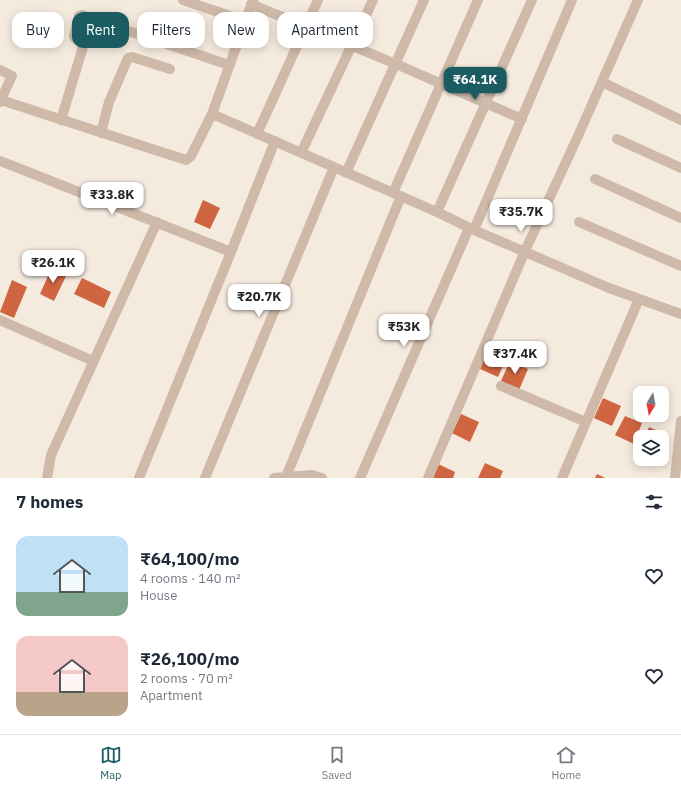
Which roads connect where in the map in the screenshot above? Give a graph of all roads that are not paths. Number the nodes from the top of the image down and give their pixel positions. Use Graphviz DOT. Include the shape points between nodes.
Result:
graph roads {
  1 [pos="183,0"];
  2 [pos="318,0"];
  3 [pos="373,0"];
  4 [pos="424,0"];
  5 [pos="478,0"];
  6 [pos="532,0"];
  7 [pos="572,0"];
  8 [pos="638,0"];
  9 [pos="252,2"];
  10 [pos="218,12"];
  11 [pos="248,12"];
  12 [pos="313,12"];
  13 [pos="368,12"];
  14 [pos="277,14"];
  15 [pos="235,48"];
  16 [pos="296,48"];
  17 [pos="351,48"];
  18 [pos="357,48"];
  19 [pos="396,64"];
  20 [pos="229,65"];
  21 [pos="170,69"];
  22 [pos="0,70"];
  23 [pos="602,82"];
  24 [pos="441,84"];
  25 [pos="0,101"];
  26 [pos="486,104"];
  27 [pos="212,114"];
  28 [pos="522,119"];
  29 [pos="61,120"];
  30 [pos="681,120"];
  31 [pos="101,133"];
  32 [pos="257,134"];
  33 [pos="618,139"];
  34 [pos="275,141"];
  35 [pos="301,152"];
  36 [pos="0,161"];
  37 [pos="334,167"];
  38 [pos="681,168"];
  39 [pos="346,173"];
  40 [pos="595,179"];
  41 [pos="397,195"];
  42 [pos="437,212"];
  43 [pos="681,218"];
  44 [pos="157,222"];
  45 [pos="579,222"];
  46 [pos="472,229"];
  47 [pos="525,251"];
  48 [pos="231,252"];
  49 [pos="681,266"];
  50 [pos="639,299"];
  51 [pos="681,314"];
  52 [pos="0,320"];
  53 [pos="93,361"];
  54 [pos="500,386"];
  55 [pos="681,421"];
  56 [pos="586,422"];
  57 [pos="311,476"];
  58 [pos="286,477"];
  59 [pos="47,478"];
  60 [pos="139,478"];
  61 [pos="205,478"];
  62 [pos="274,478"];
  63 [pos="322,478"];
  64 [pos="360,478"];
  65 [pos="428,478"];
  66 [pos="562,478"];
  67 [pos="675,478"];
  1 -- 10 [label="street"];
  2 -- 12 [label="street"];
  3 -- 13 [label="street"];
  4 -- 19 [label="street"];
  5 -- 24 [label="street"];
  6 -- 26 [label="street"];
  7 -- 28 [label="street"];
  8 -- 23 [label="street"];
  9 -- 11 [label="street"];
  9 -- 14 [label="street"];
  15 -- 20 [label="street"];
  16 -- 32 [label="street"];
  17 -- 35 [label="street"];
  18 -- 19 [label="street"];
  19 -- 24 [label="street"];
  19 -- 39 [label="street"];
  20 -- 27 [label="street"];
  20 -- 29 [label="street" via="82,15 79,16 74,36 84,44"];
  21 -- 31 [label="street" via="128,58 109,102"];
  22 -- 25 [label="street" via="12,76"];
  23 -- 30 [label="street"];
  23 -- 47 [label="street"];
  24 -- 26 [label="street"];
  24 -- 41 [label="street"];
  25 -- 29 [label="street"];
  26 -- 28 [label="street"];
  26 -- 42 [label="street"];
  27 -- 31 [label="street" via="186,160"];
  27 -- 32 [label="street"];
  28 -- 46 [label="street"];
  29 -- 31 [label="street"];
  32 -- 34 [label="street"];
  33 -- 38 [label="street"];
  34 -- 35 [label="street"];
  34 -- 48 [label="street"];
  35 -- 37 [label="street"];
  36 -- 44 [label="street"];
  37 -- 39 [label="street"];
  37 -- 61 [label="street"];
  39 -- 41 [label="street"];
  40 -- 43 [label="street"];
  41 -- 42 [label="street"];
  41 -- 58 [label="street"];
  42 -- 46 [label="street"];
  44 -- 48 [label="street"];
  44 -- 53 [label="street"];
  45 -- 49 [label="street"];
  46 -- 47 [label="street"];
  46 -- 64 [label="street"];
  47 -- 50 [label="street"];
  47 -- 65 [label="street"];
  48 -- 60 [label="street"];
  50 -- 51 [label="street"];
  50 -- 56 [label="street"];
  52 -- 53 [label="street"];
  53 -- 59 [label="street" via="52,455"];
  54 -- 56 [label="street"];
  55 -- 67 [label="street"];
  56 -- 66 [label="street"];
  57 -- 58 [label="street"];
  57 -- 63 [label="street"];
  58 -- 62 [label="street"];
}
